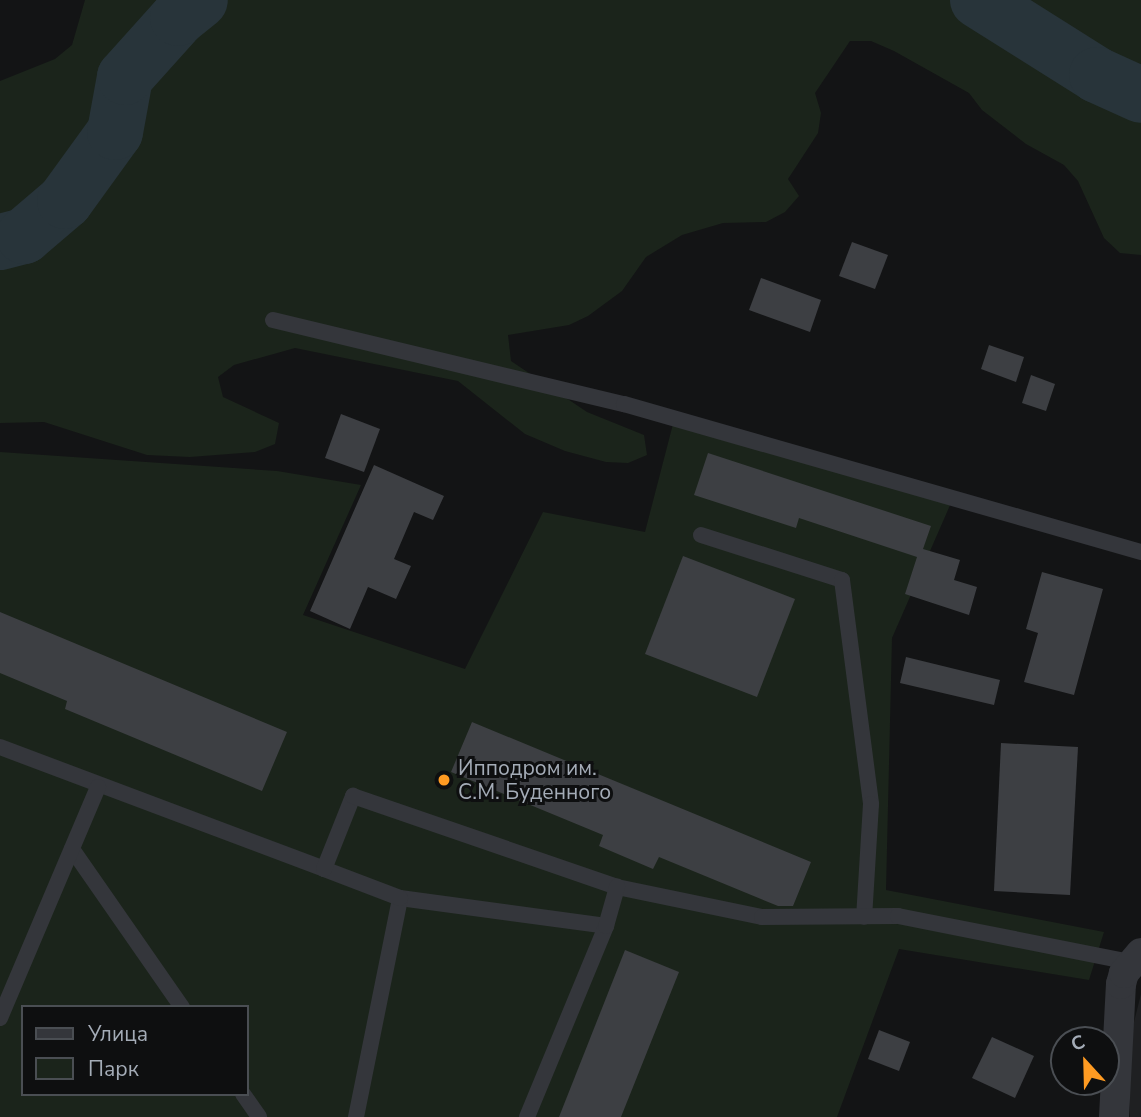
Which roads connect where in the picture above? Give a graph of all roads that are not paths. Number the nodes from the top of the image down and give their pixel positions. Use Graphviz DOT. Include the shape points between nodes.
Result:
graph roads {
  1 [pos="274,320"];
  2 [pos="701,535"];
  3 [pos="1141,552"];
  4 [pos="0,747"];
  5 [pos="98,787"];
  6 [pos="72,849"];
  7 [pos="324,869"];
  8 [pos="617,887"];
  9 [pos="400,898"];
  10 [pos="864,917"];
  11 [pos="606,926"];
  12 [pos="1136,957"];
  13 [pos="181,1005"];
  14 [pos="0,1018"];
  15 [pos="244,1096"];
  16 [pos="259,1117"];
  17 [pos="356,1117"];
  18 [pos="527,1117"];
  19 [pos="1114,1117"];
  1 -- 3 [label="lane" via="624,404"];
  2 -- 10 [label="lane" via="842,580 871,804"];
  4 -- 5 [label="lane"];
  5 -- 6 [label="lane"];
  5 -- 7 [label="lane"];
  6 -- 13 [label="lane"];
  6 -- 14 [label="lane"];
  7 -- 8 [label="lane" via="353,796"];
  7 -- 9 [label="lane"];
  8 -- 10 [label="lane" via="762,917"];
  8 -- 11 [label="lane"];
  9 -- 11 [label="lane"];
  9 -- 17 [label="lane"];
  10 -- 12 [label="lane" via="898,916"];
  11 -- 18 [label="lane"];
  12 -- 19 [label="street" via="1120,992"];
  15 -- 16 [label="lane"];
}
